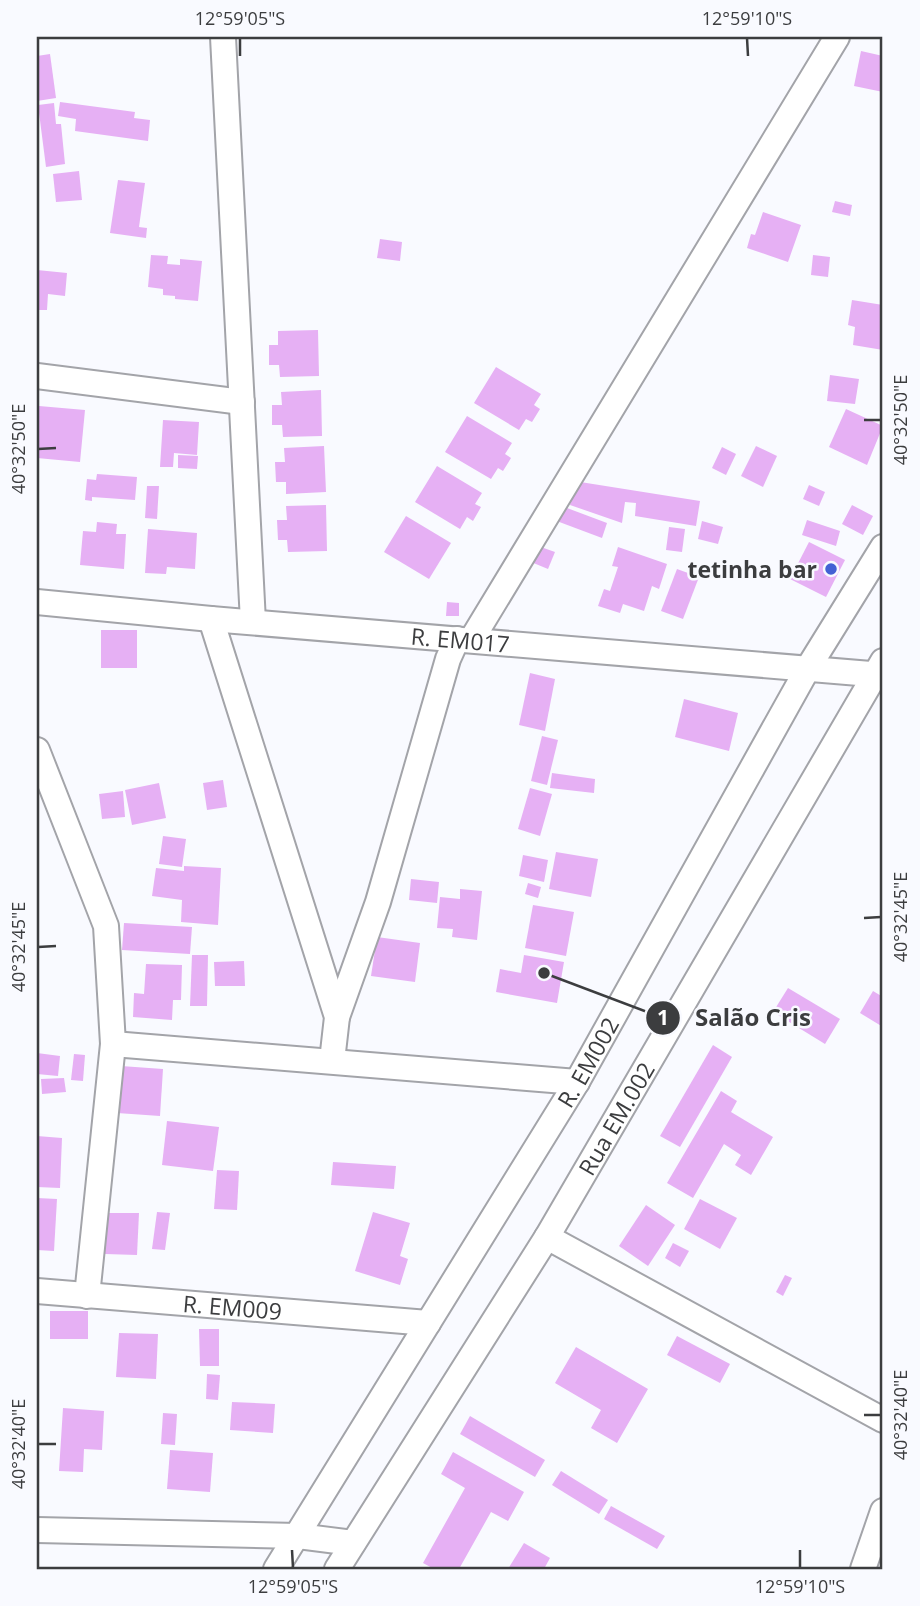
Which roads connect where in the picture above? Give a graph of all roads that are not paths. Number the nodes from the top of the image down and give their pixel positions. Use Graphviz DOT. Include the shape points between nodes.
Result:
graph roads {
  1 [pos="223,37"];
  2 [pos="837,37"];
  3 [pos="37,376"];
  4 [pos="242,402"];
  5 [pos="883,547"];
  6 [pos="37,602"];
  7 [pos="211,619"];
  8 [pos="253,622"];
  9 [pos="464,639"];
  10 [pos="808,668"];
  11 [pos="881,670"];
  12 [pos="37,750"];
  13 [pos="337,1017"];
  14 [pos="113,1044"];
  15 [pos="332,1061"];
  16 [pos="577,1082"];
  17 [pos="547,1237"];
  18 [pos="37,1291"];
  19 [pos="87,1296"];
  20 [pos="428,1323"];
  21 [pos="883,1420"];
  22 [pos="883,1511"];
  23 [pos="37,1530"];
  24 [pos="298,1535"];
  25 [pos="354,1543"];
  26 [pos="276,1569"];
  27 [pos="337,1569"];
  28 [pos="863,1569"];
  1 -- 4 [label="street"];
  2 -- 9 [label="street"];
  3 -- 4 [label="street"];
  4 -- 8 [label="street"];
  5 -- 10 [label="street, R. EM002"];
  6 -- 7 [label="street, R. EM017"];
  7 -- 8 [label="street, R. EM017"];
  7 -- 13 [label="street"];
  8 -- 9 [label="street, R. EM017"];
  9 -- 10 [label="street, R. EM017"];
  9 -- 13 [label="street" via="447,659 378,902"];
  10 -- 11 [label="street, R. EM017"];
  10 -- 16 [label="street, R. EM002"];
  11 -- 17 [label="street, Rua EM.002"];
  12 -- 14 [label="street" via="106,926"];
  13 -- 15 [label="street"];
  14 -- 15 [label="street"];
  14 -- 19 [label="street"];
  15 -- 16 [label="street"];
  16 -- 20 [label="street, R. EM002"];
  17 -- 21 [label="street"];
  17 -- 25 [label="street, Rua EM.002"];
  18 -- 19 [label="street, R. EM009"];
  19 -- 20 [label="street, R. EM009"];
  20 -- 24 [label="street, R. EM002"];
  22 -- 28 [label="street"];
  23 -- 24 [label="street"];
  24 -- 25 [label="street"];
  24 -- 26 [label="street, R. EM002"];
  25 -- 27 [label="street, Rua EM.002"];
}
